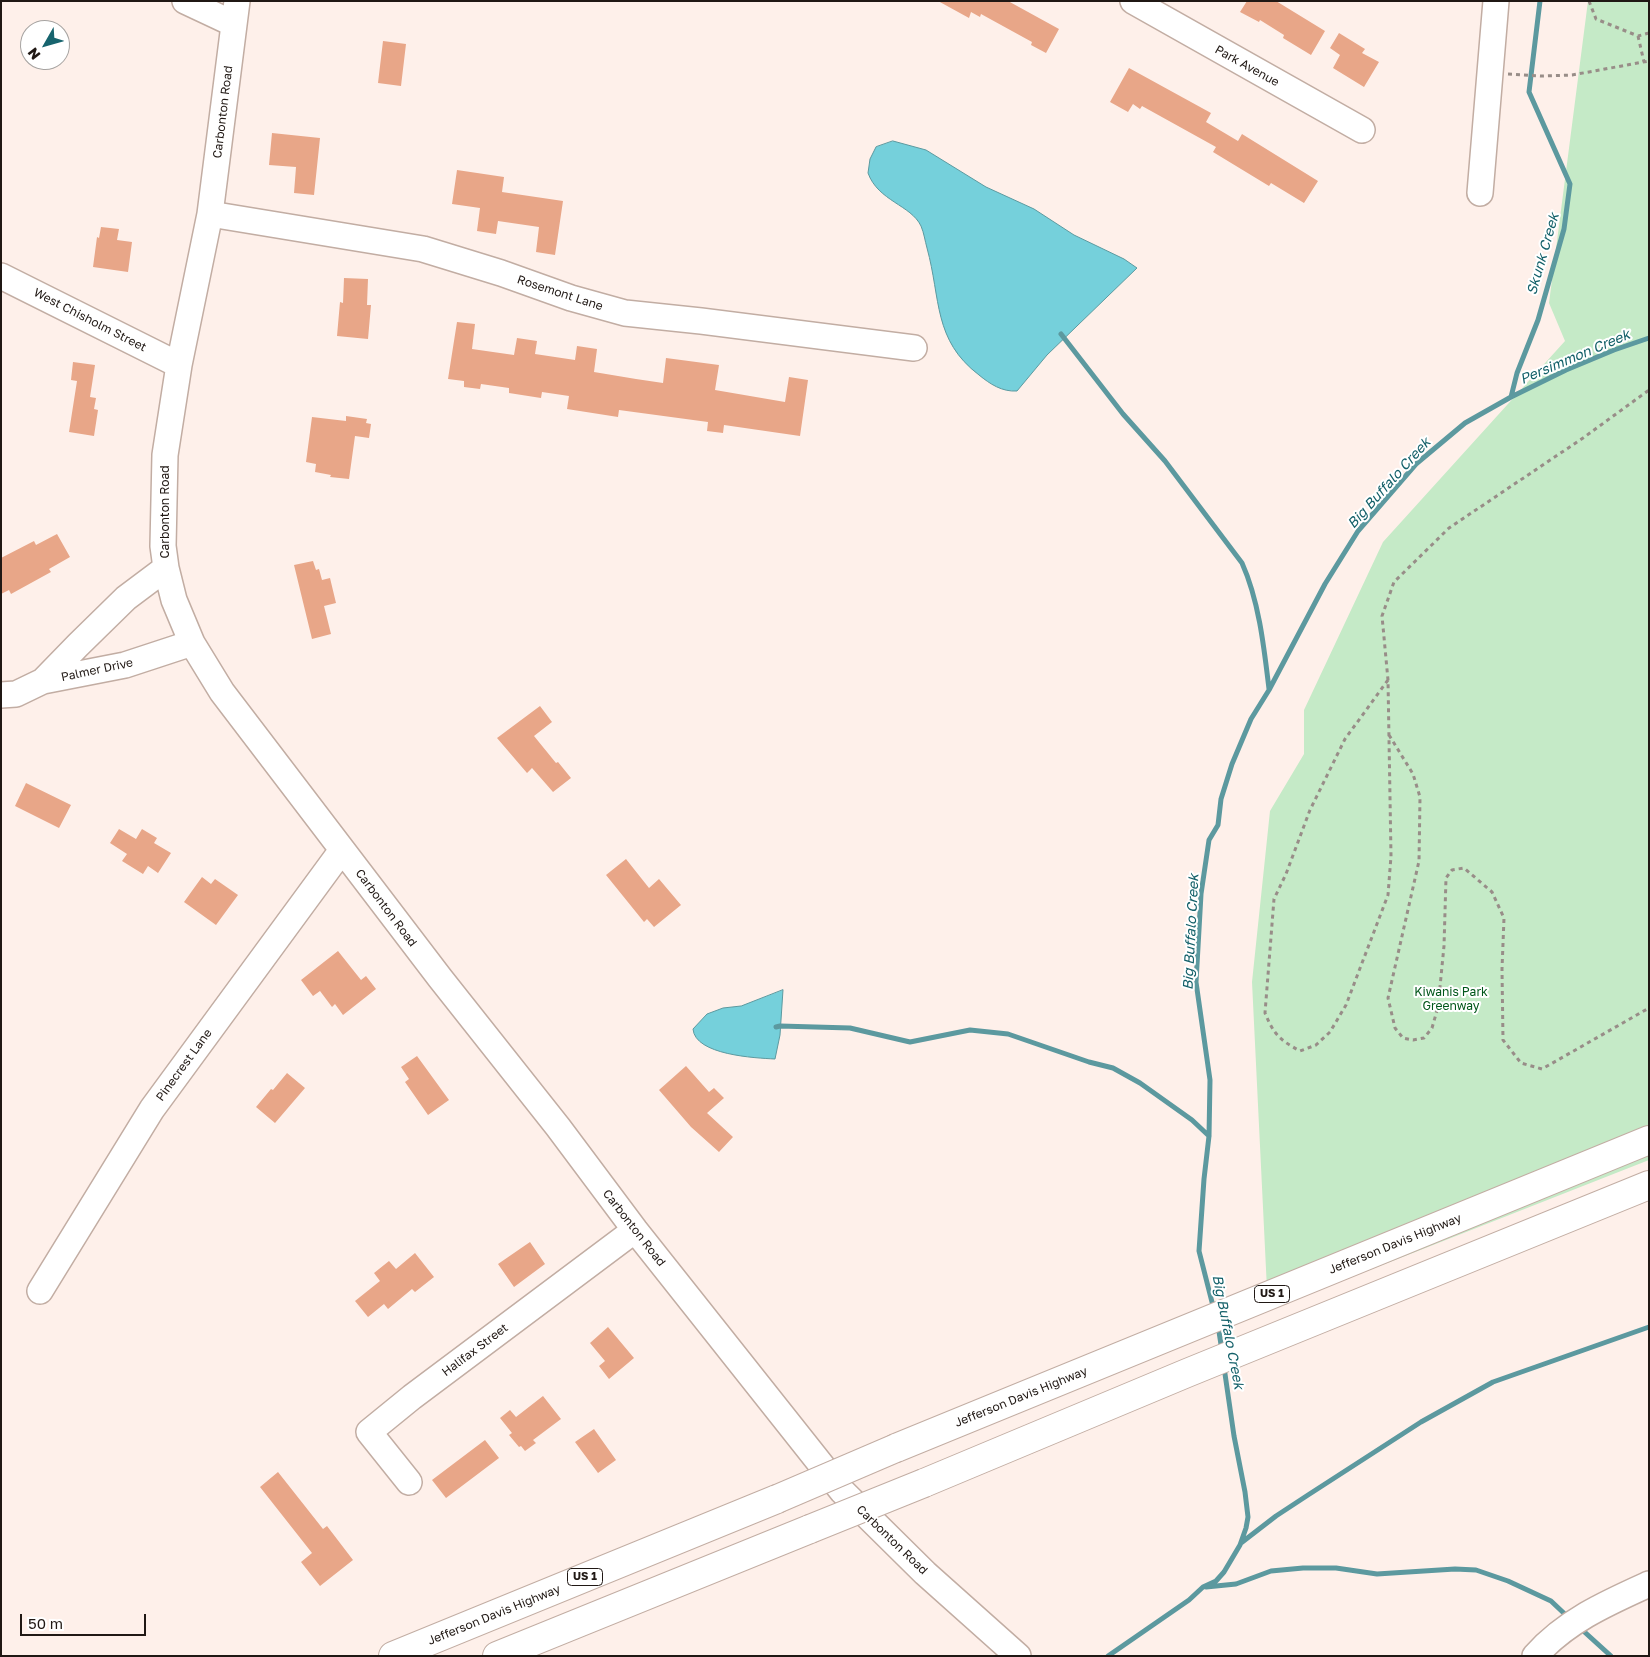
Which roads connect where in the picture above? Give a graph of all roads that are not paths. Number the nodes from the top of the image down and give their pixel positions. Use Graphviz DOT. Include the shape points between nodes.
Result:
graph roads {
  1 [pos="185,1"];
  2 [pos="1133,1"];
  3 [pos="1496,1"];
  4 [pos="236,13"];
  5 [pos="1362,130"];
  6 [pos="1480,193"];
  7 [pos="210,214"];
  8 [pos="1,276"];
  9 [pos="914,348"];
  10 [pos="179,365"];
  11 [pos="166,568"];
  12 [pos="192,643"];
  13 [pos="43,681"];
  14 [pos="1,696"];
  15 [pos="342,850"];
  16 [pos="1649,1140"];
  17 [pos="1649,1185"];
  18 [pos="635,1230"];
  19 [pos="40,1291"];
  20 [pos="409,1482"];
  21 [pos="1649,1584"];
  22 [pos="393,1656"];
  23 [pos="498,1656"];
  24 [pos="1018,1656"];
  25 [pos="1535,1656"];
  1 -- 4 [label="street"];
  2 -- 5 [label="street, Park Avenue"];
  3 -- 6 [label="street"];
  4 -- 7 [label="street, Carbonton Road"];
  7 -- 9 [label="street, Rosemont Lane" via="423,249 625,313"];
  7 -- 10 [label="street, Carbonton Road"];
  8 -- 10 [label="street, West Chisholm Street"];
  10 -- 11 [label="street, Carbonton Road" via="165,455 163,546"];
  11 -- 12 [label="street, Carbonton Road" via="174,600"];
  11 -- 13 [label="street" via="126,598"];
  12 -- 13 [label="street, Palmer Drive" via="124,665"];
  12 -- 15 [label="street, Carbonton Road" via="222,692"];
  13 -- 14 [label="street, Palmer Drive" via="16,694"];
  15 -- 18 [label="street, Carbonton Road"];
  15 -- 19 [label="street, Pinecrest Lane" via="152,1109"];
  16 -- 22 [label="highway, Jefferson Davis Highway / US 1, bridge"];
  17 -- 23 [label="highway, bridge"];
  18 -- 20 [label="street, Halifax Street" via="368,1432"];
  18 -- 24 [label="street, Carbonton Road" via="842,1491 925,1573"];
  21 -- 25 [label="street" via="1574,1622"];
}
